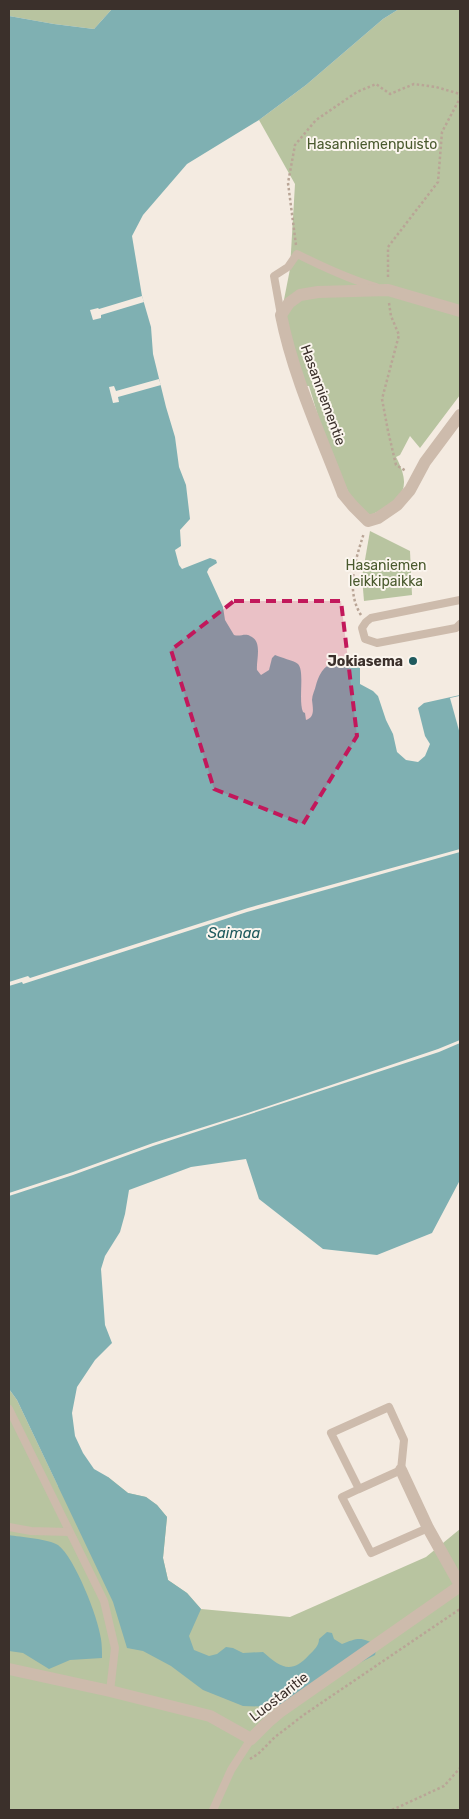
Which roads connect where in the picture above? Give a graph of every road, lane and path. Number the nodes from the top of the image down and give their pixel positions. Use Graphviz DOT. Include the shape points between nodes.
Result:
graph roads {
  1 [pos="460,96"];
  2 [pos="297,254"];
  3 [pos="388,290"];
  4 [pos="460,311"];
  5 [pos="282,315"];
  6 [pos="460,415"];
  7 [pos="396,464"];
  8 [pos="368,521"];
  9 [pos="460,600"];
  10 [pos="366,622"];
  11 [pos="458,626"];
  12 [pos="9,1409"];
  13 [pos="401,1470"];
  14 [pos="359,1489"];
  15 [pos="9,1527"];
  16 [pos="428,1528"];
  17 [pos="69,1532"];
  18 [pos="460,1586"];
  19 [pos="460,1609"];
  20 [pos="9,1669"];
  21 [pos="110,1691"];
  22 [pos="251,1739"];
  23 [pos="235,1764"];
  24 [pos="460,1768"];
  25 [pos="213,1810"];
  26 [pos="392,1810"];
  1 -- 2 [label="path" via="436,87 414,84 390,94 376,84 357,92 316,120 295,145 288,183"];
  1 -- 3 [label="path" via="442,132 438,182 388,247"];
  2 -- 3 [label="lane" via="356,281"];
  2 -- 5 [label="lane" via="288,267 274,276"];
  3 -- 4 [label="street"];
  3 -- 5 [label="street" via="300,295 289,303"];
  3 -- 7 [label="path" via="391,316 399,336 382,399"];
  5 -- 8 [label="street, Hasanniementie" via="288,346 344,494"];
  6 -- 8 [label="street" via="397,505"];
  8 -- 10 [label="path" via="356,558 352,593 358,612"];
  9 -- 10 [label="lane" via="371,618"];
  10 -- 11 [label="lane" via="362,628 366,639 377,643"];
  12 -- 17 [label="lane"];
  13 -- 14 [label="lane"];
  13 -- 14 [label="lane" via="404,1440 389,1407 331,1433"];
  13 -- 16 [label="street"];
  14 -- 16 [label="lane" via="342,1497 371,1552"];
  15 -- 17 [label="lane"];
  16 -- 18 [label="street"];
  17 -- 21 [label="lane" via="104,1601 115,1648"];
  18 -- 22 [label="street, Luostaritie" via="281,1711"];
  19 -- 23 [label="path" via="305,1714 258,1754"];
  20 -- 21 [label="street, Luostaritie"];
  21 -- 22 [label="street, Luostaritie" via="210,1716"];
  22 -- 23 [label="lane"];
  23 -- 25 [label="lane"];
  24 -- 26 [label="path" via="444,1786"];
}
